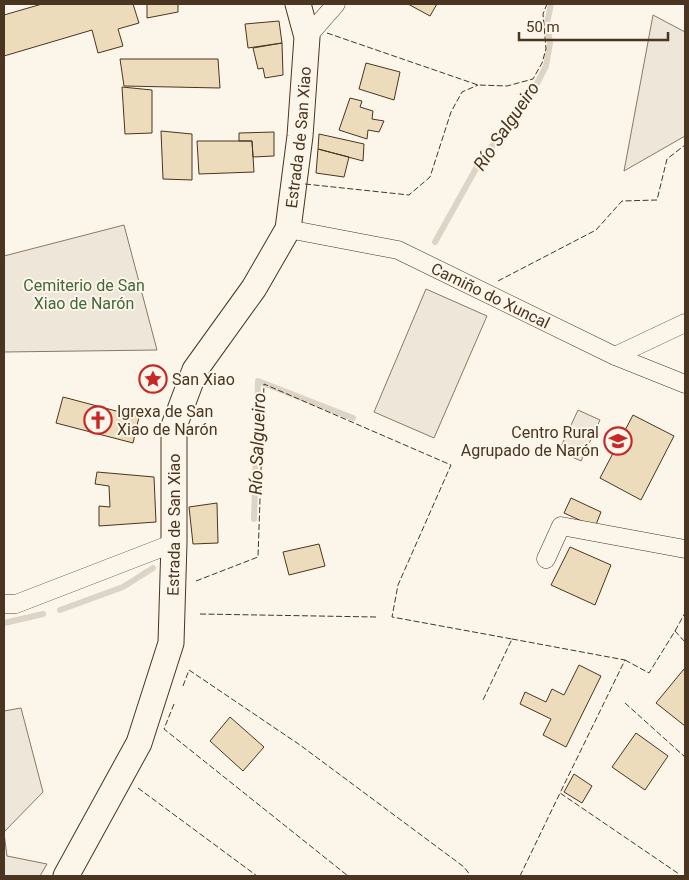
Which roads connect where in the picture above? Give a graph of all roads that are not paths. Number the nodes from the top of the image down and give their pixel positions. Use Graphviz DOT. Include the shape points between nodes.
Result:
graph roads {
  1 [pos="298,4"];
  2 [pos="336,4"];
  3 [pos="307,36"];
  4 [pos="288,228"];
  5 [pos="685,323"];
  6 [pos="614,356"];
  7 [pos="685,384"];
  8 [pos="174,543"];
  9 [pos="685,549"];
  10 [pos="546,559"];
  11 [pos="4,604"];
  12 [pos="66,876"];
  1 -- 3 [label="street, Estrada de San Xiao"];
  2 -- 3 [label="street"];
  3 -- 4 [label="street, Estrada de San Xiao" via="300,136"];
  4 -- 6 [label="street, Camiño do Xuncal" via="398,250"];
  4 -- 8 [label="street, Estrada de San Xiao" via="254,288 196,370 174,426"];
  5 -- 6 [label="street"];
  6 -- 7 [label="street, Camiño do Xuncal"];
  8 -- 11 [label="street" via="16,604"];
  8 -- 12 [label="street, Estrada de San Xiao" via="171,643 139,743"];
  9 -- 10 [label="street" via="561,526"];
}
